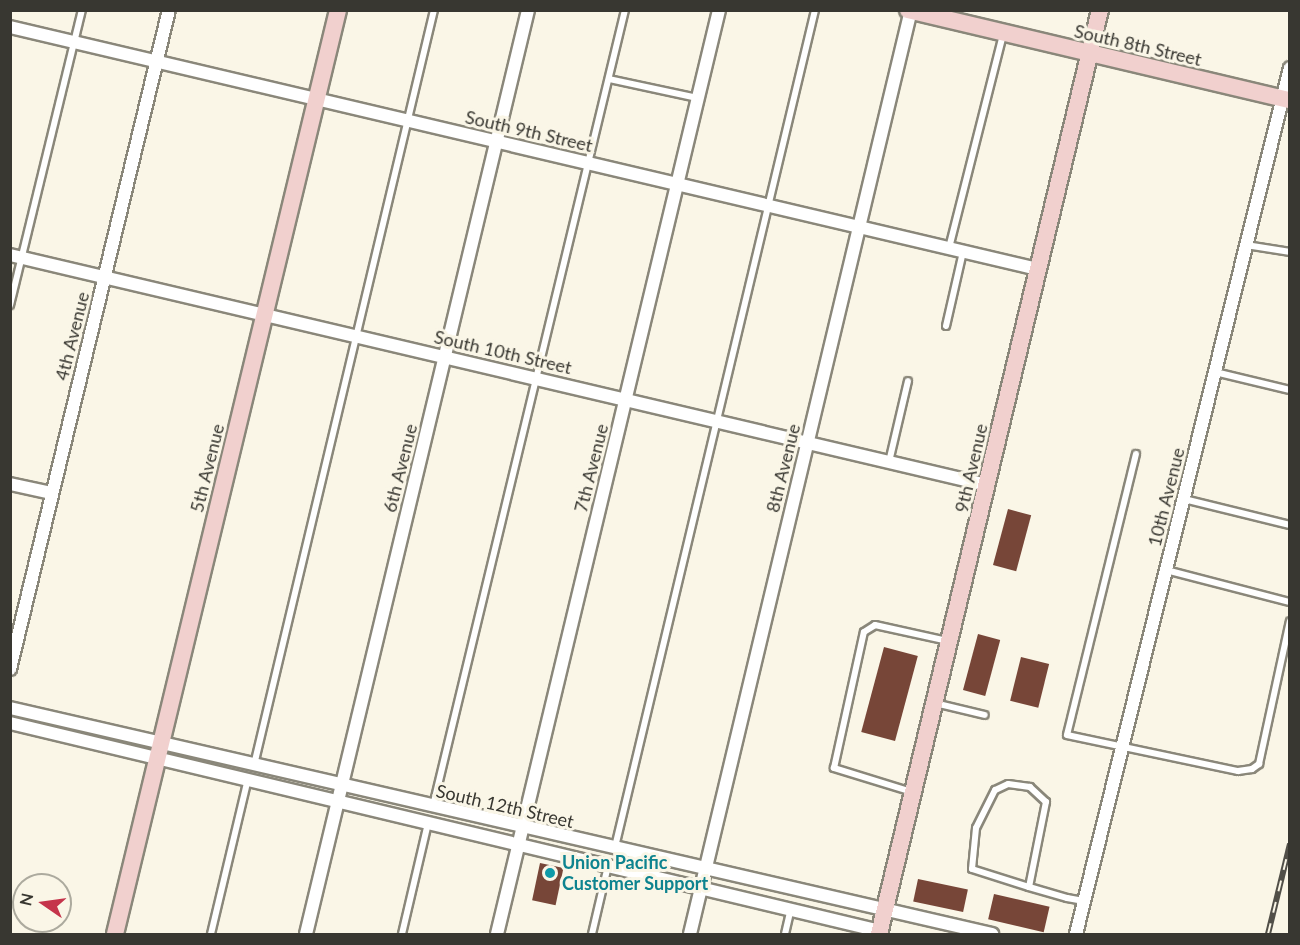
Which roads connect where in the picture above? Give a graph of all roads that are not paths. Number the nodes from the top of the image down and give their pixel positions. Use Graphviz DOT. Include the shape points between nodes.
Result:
graph roads {
  1 [pos="82,10"];
  2 [pos="169,10"];
  3 [pos="338,10"];
  4 [pos="434,10"];
  5 [pos="528,10"];
  6 [pos="625,10"];
  7 [pos="719,10"];
  8 [pos="815,10"];
  9 [pos="1100,10"];
  10 [pos="910,11"];
  11 [pos="10,27"];
  12 [pos="1003,33"];
  13 [pos="74,42"];
  14 [pos="1090,53"];
  15 [pos="157,62"];
  16 [pos="1290,68"];
  17 [pos="609,79"];
  18 [pos="698,98"];
  19 [pos="1286,99"];
  20 [pos="317,100"];
  21 [pos="408,121"];
  22 [pos="497,142"];
  23 [pos="589,163"];
  24 [pos="678,184"];
  25 [pos="770,206"];
  26 [pos="859,227"];
  27 [pos="1246,245"];
  28 [pos="949,249"];
  29 [pos="963,252"];
  30 [pos="1290,252"];
  31 [pos="16,257"];
  32 [pos="1038,269"];
  33 [pos="105,277"];
  34 [pos="10,305"];
  35 [pos="265,315"];
  36 [pos="946,326"];
  37 [pos="356,336"];
  38 [pos="446,357"];
  39 [pos="1215,372"];
  40 [pos="538,379"];
  41 [pos="908,381"];
  42 [pos="1290,390"];
  43 [pos="626,400"];
  44 [pos="717,421"];
  45 [pos="807,442"];
  46 [pos="1136,454"];
  47 [pos="890,462"];
  48 [pos="10,484"];
  49 [pos="987,485"];
  50 [pos="52,493"];
  51 [pos="1184,499"];
  52 [pos="1290,525"];
  53 [pos="1166,570"];
  54 [pos="1290,602"];
  55 [pos="1290,621"];
  56 [pos="949,641"];
  57 [pos="10,669"];
  58 [pos="934,703"];
  59 [pos="10,708"];
  60 [pos="986,715"];
  61 [pos="10,723"];
  62 [pos="1122,748"];
  63 [pos="158,750"];
  64 [pos="254,765"];
  65 [pos="248,778"];
  66 [pos="342,786"];
  67 [pos="913,792"];
  68 [pos="338,801"];
  69 [pos="433,807"];
  70 [pos="428,823"];
  71 [pos="523,829"];
  72 [pos="519,844"];
  73 [pos="614,850"];
  74 [pos="608,865"];
  75 [pos="704,872"];
  76 [pos="701,886"];
  77 [pos="1029,886"];
  78 [pos="1084,902"];
  79 [pos="792,908"];
  80 [pos="885,908"];
  81 [pos="880,933"];
  82 [pos="115,934"];
  83 [pos="211,934"];
  84 [pos="306,934"];
  85 [pos="402,934"];
  86 [pos="497,934"];
  87 [pos="592,934"];
  88 [pos="690,934"];
  89 [pos="785,934"];
  90 [pos="992,934"];
  91 [pos="1076,934"];
  1 -- 13 [label="lane"];
  2 -- 15 [label="street, 4th Avenue"];
  3 -- 20 [label="street, 5th Avenue"];
  4 -- 21 [label="lane"];
  5 -- 22 [label="street, 6th Avenue"];
  6 -- 17 [label="lane"];
  7 -- 18 [label="street, 7th Avenue"];
  8 -- 25 [label="lane"];
  9 -- 14 [label="street, 9th Avenue"];
  10 -- 12 [label="street, South 8th Street"];
  10 -- 26 [label="street, 8th Avenue"];
  11 -- 13 [label="street, South 9th Street"];
  12 -- 14 [label="street, South 8th Street"];
  12 -- 28 [label="lane"];
  13 -- 15 [label="street, South 9th Street"];
  13 -- 31 [label="lane"];
  14 -- 19 [label="street, South 8th Street"];
  14 -- 32 [label="street, 9th Avenue"];
  15 -- 20 [label="street, South 9th Street"];
  15 -- 33 [label="street, 4th Avenue"];
  16 -- 19 [label="street, 10th Avenue"];
  17 -- 18 [label="lane"];
  17 -- 23 [label="lane"];
  18 -- 24 [label="street, 7th Avenue"];
  19 -- 27 [label="street, 10th Avenue"];
  20 -- 21 [label="street, South 9th Street"];
  20 -- 35 [label="street, 5th Avenue"];
  21 -- 22 [label="street, South 9th Street"];
  21 -- 37 [label="lane"];
  22 -- 23 [label="street, South 9th Street"];
  22 -- 38 [label="street, 6th Avenue"];
  23 -- 24 [label="street, South 9th Street"];
  23 -- 40 [label="lane"];
  24 -- 25 [label="street, South 9th Street"];
  24 -- 43 [label="street, 7th Avenue"];
  25 -- 26 [label="street, South 9th Street"];
  25 -- 44 [label="lane"];
  26 -- 28 [label="street, South 9th Street"];
  26 -- 45 [label="street, 8th Avenue"];
  27 -- 30 [label="lane"];
  27 -- 39 [label="street, 10th Avenue"];
  28 -- 29 [label="street, South 9th Street"];
  29 -- 32 [label="street, South 9th Street"];
  29 -- 36 [label="lane"];
  31 -- 33 [label="street, South 10th Street"];
  31 -- 34 [label="lane"];
  32 -- 49 [label="street, 9th Avenue"];
  33 -- 35 [label="street, South 10th Street"];
  33 -- 50 [label="street, 4th Avenue"];
  35 -- 37 [label="street, South 10th Street"];
  35 -- 63 [label="street, 5th Avenue"];
  37 -- 38 [label="street, South 10th Street"];
  37 -- 64 [label="lane"];
  38 -- 40 [label="street, South 10th Street"];
  38 -- 66 [label="street, 6th Avenue"];
  39 -- 42 [label="lane"];
  39 -- 51 [label="street, 10th Avenue"];
  40 -- 43 [label="street, South 10th Street"];
  40 -- 69 [label="lane"];
  41 -- 47 [label="lane"];
  43 -- 44 [label="street, South 10th Street"];
  43 -- 71 [label="street, 7th Avenue"];
  44 -- 45 [label="street, South 10th Street"];
  44 -- 73 [label="lane"];
  45 -- 47 [label="street, South 10th Street"];
  45 -- 75 [label="street, 8th Avenue"];
  46 -- 62 [label="lane" via="1067,735"];
  47 -- 49 [label="street, South 10th Street"];
  48 -- 50 [label="street"];
  49 -- 56 [label="street, 9th Avenue"];
  50 -- 57 [label="street, 4th Avenue"];
  51 -- 52 [label="lane"];
  51 -- 53 [label="street, 10th Avenue"];
  53 -- 54 [label="lane"];
  53 -- 62 [label="street, 10th Avenue"];
  55 -- 62 [label="lane" via="1259,764 1252,770"];
  56 -- 58 [label="street, 9th Avenue"];
  56 -- 67 [label="lane" via="875,625 864,632 834,768"];
  58 -- 60 [label="lane"];
  58 -- 67 [label="street, 9th Avenue"];
  59 -- 63 [label="street, South 12th Street"];
  61 -- 63 [label="street, South 12th Street"];
  62 -- 78 [label="street, 10th Avenue"];
  63 -- 64 [label="street, South 12th Street"];
  63 -- 65 [label="street"];
  63 -- 82 [label="street, 5th Avenue"];
  64 -- 66 [label="street, South 12th Street"];
  65 -- 68 [label="street"];
  65 -- 83 [label="lane"];
  66 -- 68 [label="street, 6th Avenue"];
  66 -- 69 [label="street, South 12th Street"];
  67 -- 80 [label="street, 9th Avenue"];
  68 -- 70 [label="street"];
  68 -- 84 [label="street, 6th Avenue"];
  69 -- 71 [label="street, South 12th Street"];
  70 -- 72 [label="street"];
  70 -- 85 [label="lane"];
  71 -- 72 [label="street, 7th Avenue"];
  71 -- 73 [label="street, South 12th Street"];
  72 -- 74 [label="street"];
  72 -- 86 [label="street, 7th Avenue"];
  73 -- 75 [label="street, South 12th Street"];
  74 -- 76 [label="street"];
  74 -- 87 [label="lane"];
  75 -- 76 [label="street, 8th Avenue"];
  75 -- 80 [label="street, South 12th Street"];
  76 -- 79 [label="street"];
  76 -- 88 [label="street, 8th Avenue"];
  77 -- 77 [label="lane" via="972,869 976,828 995,790 1008,784 1030,787 1046,802"];
  77 -- 78 [label="lane"];
  78 -- 91 [label="street, 10th Avenue"];
  79 -- 81 [label="street"];
  79 -- 89 [label="lane"];
  80 -- 81 [label="street, 9th Avenue"];
  80 -- 90 [label="street, South 12th Street"];
}
